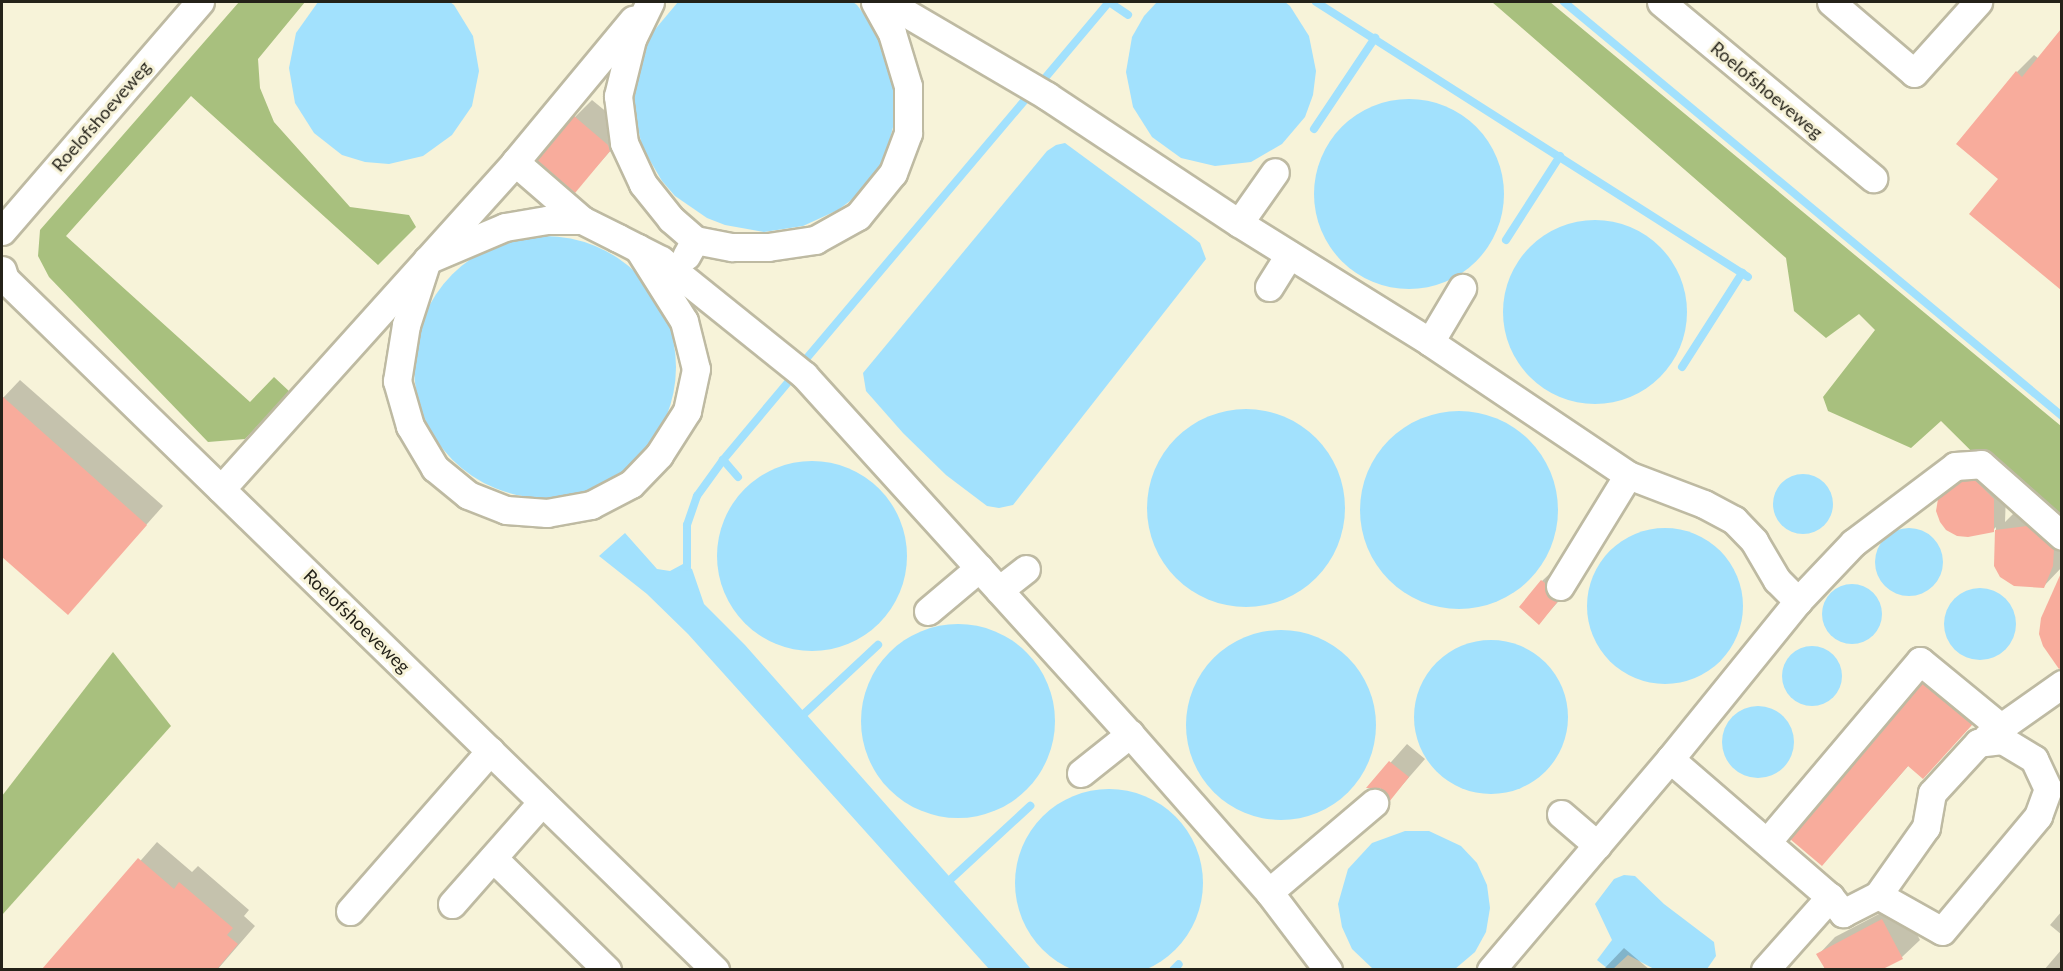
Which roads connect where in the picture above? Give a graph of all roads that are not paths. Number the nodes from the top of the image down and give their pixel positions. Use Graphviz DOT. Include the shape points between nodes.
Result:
graph roads {
  1 [pos="200,2"];
  2 [pos="650,2"];
  3 [pos="1661,2"];
  4 [pos="1831,2"];
  5 [pos="1978,2"];
  6 [pos="889,3"];
  7 [pos="515,162"];
  8 [pos="1275,172"];
  9 [pos="1873,178"];
  10 [pos="582,220"];
  11 [pos="1239,223"];
  12 [pos="2,231"];
  13 [pos="696,240"];
  14 [pos="638,248"];
  15 [pos="1289,255"];
  16 [pos="427,260"];
  17 [pos="2,270"];
  18 [pos="676,272"];
  19 [pos="1269,287"];
  20 [pos="1462,288"];
  21 [pos="1430,342"];
  22 [pos="1628,475"];
  23 [pos="221,489"];
  24 [pos="2061,536"];
  25 [pos="979,568"];
  26 [pos="1026,569"];
  27 [pos="1560,586"];
  28 [pos="999,590"];
  29 [pos="1798,600"];
  30 [pos="928,611"];
  31 [pos="2061,684"];
  32 [pos="1999,726"];
  33 [pos="1130,734"];
  34 [pos="1978,743"];
  35 [pos="490,751"];
  36 [pos="1670,759"];
  37 [pos="1081,773"];
  38 [pos="542,802"];
  39 [pos="1374,803"];
  40 [pos="1561,814"];
  41 [pos="1767,842"];
  42 [pos="1597,844"];
  43 [pos="493,858"];
  44 [pos="1269,892"];
  45 [pos="1878,895"];
  46 [pos="1830,897"];
  47 [pos="452,904"];
  48 [pos="350,910"];
  49 [pos="607,969"];
  50 [pos="715,969"];
  51 [pos="1328,969"];
  52 [pos="1491,969"];
  53 [pos="1765,969"];
  1 -- 12 [label="street, Roelofshoeveweg"];
  2 -- 7 [label="street"];
  2 -- 13 [label="street" via="632,39 618,96 624,143 643,184 671,219"];
  3 -- 9 [label="street, Roelofshoeveweg"];
  4 -- 5 [label="street" via="1914,73"];
  6 -- 11 [label="street" via="1047,96"];
  6 -- 13 [label="street" via="892,33 908,86 908,133 893,173 858,216 814,240 768,247"];
  7 -- 10 [label="street"];
  7 -- 16 [label="street"];
  8 -- 11 [label="street"];
  10 -- 14 [label="street"];
  10 -- 16 [label="street" via="547,220 505,227"];
  11 -- 15 [label="street"];
  13 -- 18 [label="street"];
  14 -- 16 [label="street" via="684,321 696,369 687,411 659,455 631,484 591,505 547,513 506,510 468,495 435,468 410,426 397,381 406,325"];
  14 -- 18 [label="street"];
  15 -- 19 [label="street"];
  15 -- 21 [label="street"];
  16 -- 23 [label="street"];
  17 -- 23 [label="street, Roelofshoeveweg" via="5,279"];
  18 -- 25 [label="street" via="797,369"];
  20 -- 21 [label="street"];
  21 -- 22 [label="street"];
  22 -- 27 [label="street"];
  22 -- 29 [label="street" via="1704,504 1734,520 1754,541 1777,580"];
  23 -- 35 [label="street, Roelofshoeveweg"];
  24 -- 29 [label="street" via="1981,464 1955,466 1853,543"];
  25 -- 28 [label="street"];
  25 -- 30 [label="street"];
  26 -- 28 [label="street"];
  28 -- 33 [label="street"];
  29 -- 36 [label="street"];
  31 -- 32 [label="street"];
  32 -- 34 [label="street"];
  32 -- 41 [label="street" via="1920,661"];
  33 -- 37 [label="street"];
  33 -- 44 [label="street"];
  34 -- 45 [label="street" via="1932,793 1926,827"];
  34 -- 45 [label="street" via="2002,740 2034,759 2048,789 2038,816 1942,931"];
  35 -- 38 [label="street, Roelofshoeveweg"];
  35 -- 48 [label="street"];
  36 -- 41 [label="street"];
  36 -- 42 [label="street"];
  38 -- 43 [label="street"];
  38 -- 50 [label="street, Roelofshoeveweg"];
  39 -- 44 [label="street"];
  40 -- 42 [label="street"];
  41 -- 46 [label="street"];
  42 -- 52 [label="street"];
  43 -- 47 [label="street"];
  43 -- 49 [label="street"];
  44 -- 51 [label="street"];
  45 -- 46 [label="street" via="1843,913"];
  46 -- 53 [label="street"];
}
